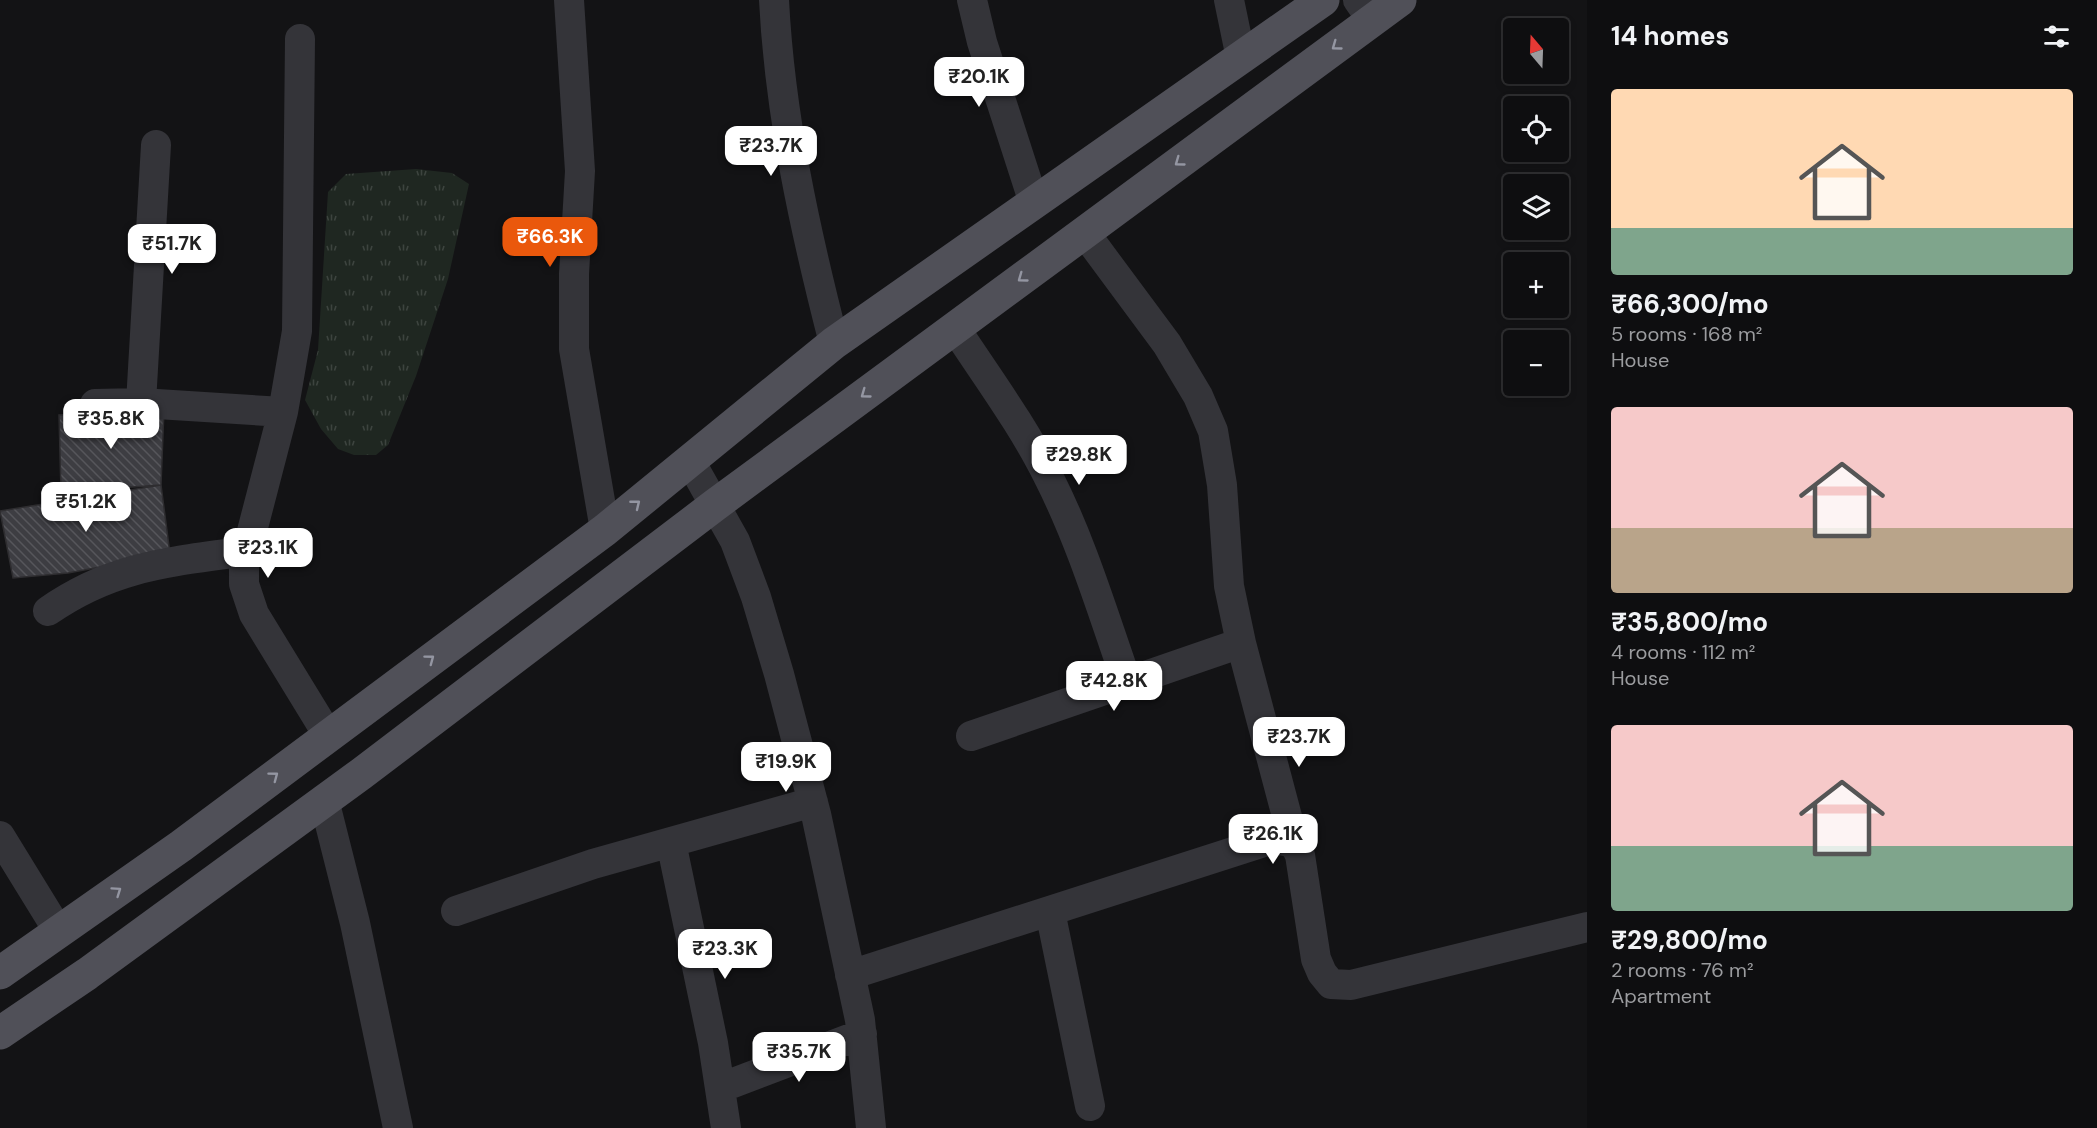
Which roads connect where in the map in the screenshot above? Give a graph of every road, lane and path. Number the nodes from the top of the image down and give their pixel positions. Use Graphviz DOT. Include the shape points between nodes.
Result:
graph roads {
  1 [pos="570,0"];
  2 [pos="774,0"];
  3 [pos="972,0"];
  4 [pos="1229,0"];
  5 [pos="1323,0"];
  6 [pos="1400,0"];
  7 [pos="1365,10"];
  8 [pos="300,39"];
  9 [pos="1241,58"];
  10 [pos="156,145"];
  11 [pos="1034,203"];
  12 [pos="1084,232"];
  13 [pos="954,328"];
  14 [pos="834,343"];
  15 [pos="141,403"];
  16 [pos="95,404"];
  17 [pos="283,411"];
  18 [pos="690,461"];
  19 [pos="715,505"];
  20 [pos="605,530"];
  21 [pos="248,551"];
  22 [pos="48,611"];
  23 [pos="1241,643"];
  24 [pos="1127,682"];
  25 [pos="328,735"];
  26 [pos="971,736"];
  27 [pos="324,800"];
  28 [pos="813,802"];
  29 [pos="0,836"];
  30 [pos="671,842"];
  31 [pos="1294,843"];
  32 [pos="1050,910"];
  33 [pos="456,911"];
  34 [pos="70,924"];
  35 [pos="1587,927"];
  36 [pos="111,956"];
  37 [pos="0,973"];
  38 [pos="850,975"];
  39 [pos="0,1033"];
  40 [pos="862,1034"];
  41 [pos="720,1088"];
  42 [pos="1090,1106"];
  43 [pos="398,1128"];
  44 [pos="726,1128"];
  45 [pos="871,1128"];
  1 -- 20 [label="street" via="580,171 574,349"];
  2 -- 14 [label="street" via="788,142"];
  3 -- 11 [label="street"];
  4 -- 9 [label="street"];
  5 -- 9 [label="main road"];
  6 -- 7 [label="main road"];
  7 -- 12 [label="main road, one-way"];
  8 -- 17 [label="street" via="297,331"];
  9 -- 11 [label="main road"];
  10 -- 15 [label="street"];
  11 -- 14 [label="main road"];
  12 -- 13 [label="main road, one-way"];
  12 -- 23 [label="street" via="1167,344 1198,396 1213,431 1222,485 1229,586"];
  13 -- 19 [label="main road, one-way"];
  13 -- 24 [label="street" via="1049,478 1074,532"];
  14 -- 18 [label="main road"];
  15 -- 16 [label="street"];
  15 -- 17 [label="street"];
  17 -- 21 [label="street"];
  18 -- 19 [label="street"];
  20 -- 18 [label="main road, one-way"];
  19 -- 27 [label="main road"];
  19 -- 28 [label="street" via="735,542 756,597"];
  25 -- 20 [label="main road, one-way"];
  21 -- 22 [label="street" via="152,565 107,577"];
  21 -- 25 [label="street" via="244,584 254,614"];
  23 -- 24 [label="street"];
  23 -- 31 [label="street"];
  24 -- 26 [label="street"];
  34 -- 25 [label="main road, one-way"];
  27 -- 36 [label="main road"];
  27 -- 43 [label="street" via="355,923"];
  28 -- 30 [label="street"];
  28 -- 38 [label="street"];
  29 -- 34 [label="street"];
  30 -- 33 [label="street"];
  30 -- 41 [label="street"];
  31 -- 32 [label="street" via="1264,842"];
  31 -- 35 [label="street" via="1300,855 1316,959 1331,984 1351,985"];
  32 -- 38 [label="street"];
  32 -- 42 [label="street"];
  34 -- 36 [label="main road"];
  34 -- 37 [label="main road"];
  36 -- 39 [label="main road"];
  38 -- 40 [label="street"];
  40 -- 41 [label="street"];
  40 -- 45 [label="street"];
  41 -- 44 [label="street"];
}
